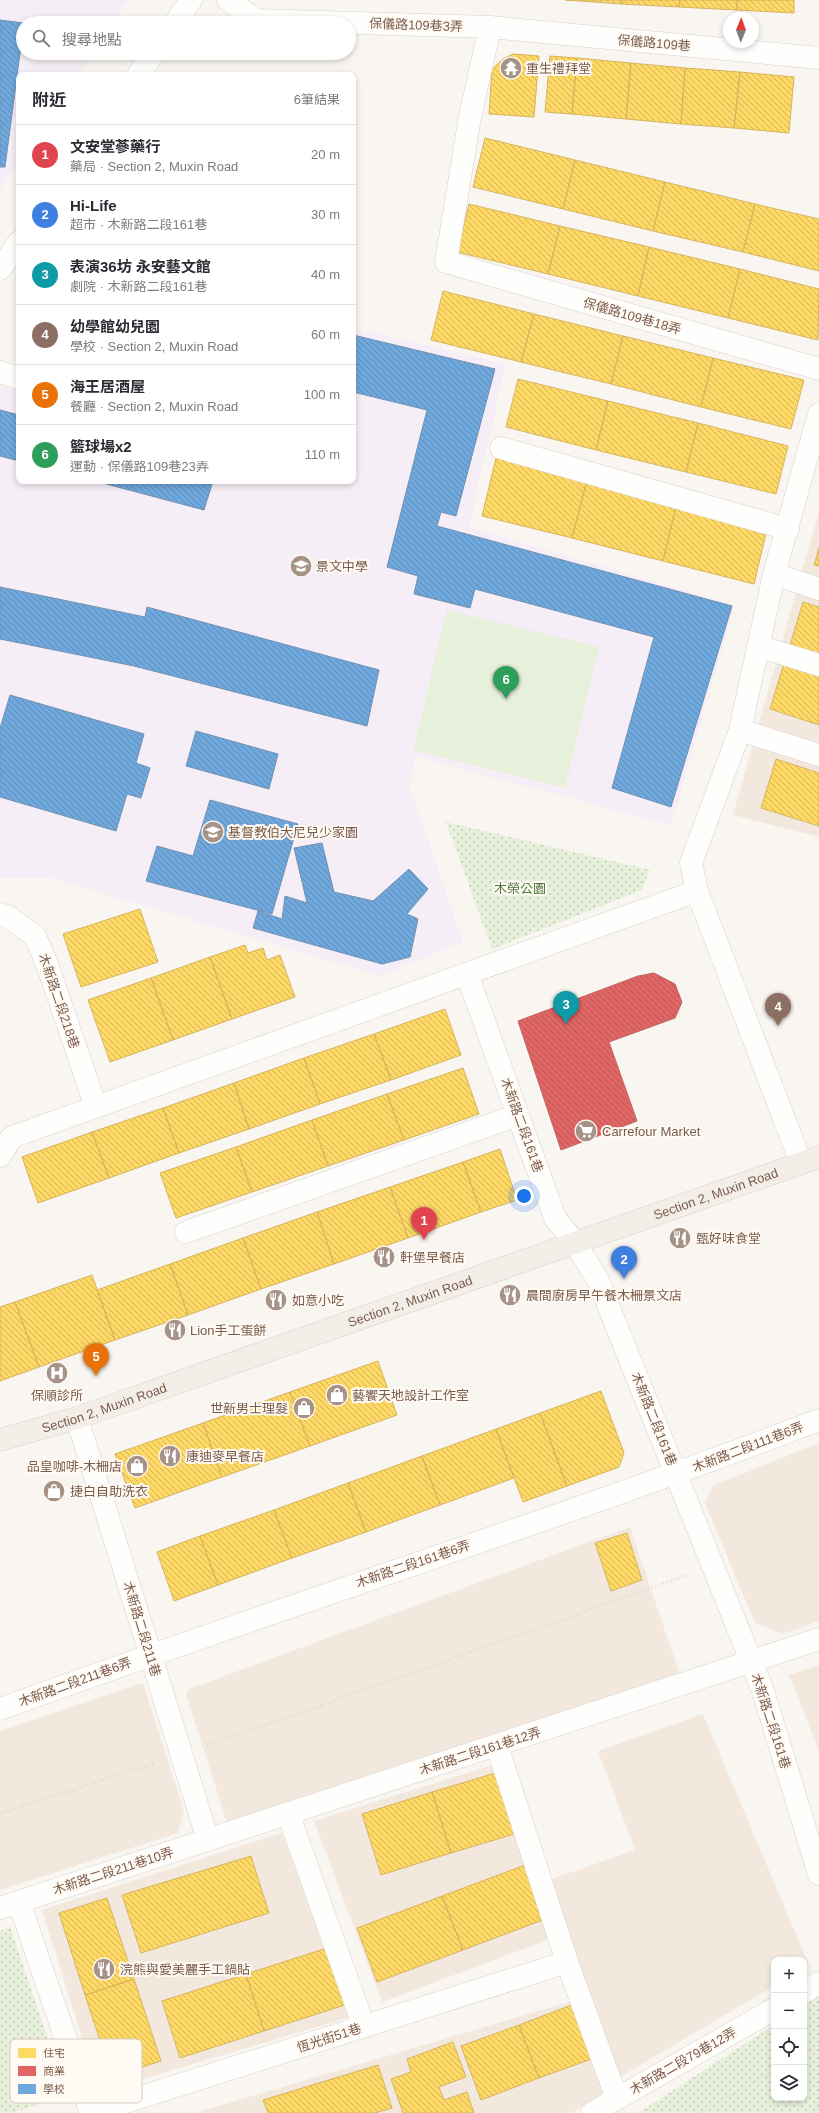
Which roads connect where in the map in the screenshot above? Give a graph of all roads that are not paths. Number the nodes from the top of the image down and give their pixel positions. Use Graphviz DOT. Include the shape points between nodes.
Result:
graph roads {
  1 [pos="191,0"];
  2 [pos="228,0"];
  3 [pos="180,16"];
  4 [pos="250,16"];
  5 [pos="356,23"];
  6 [pos="490,27"];
  7 [pos="819,58"];
  8 [pos="149,60"];
  9 [pos="140,72"];
  10 [pos="16,246"];
  11 [pos="0,269"];
  12 [pos="819,369"];
  13 [pos="0,372"];
  14 [pos="16,377"];
  15 [pos="819,414"];
  16 [pos="501,448"];
  17 [pos="788,529"];
  18 [pos="774,574"];
  19 [pos="819,589"];
  20 [pos="758,646"];
  21 [pos="819,665"];
  22 [pos="740,730"];
  23 [pos="819,755"];
  24 [pos="697,891"];
  25 [pos="0,914"];
  26 [pos="467,974"];
  27 [pos="96,1107"];
  28 [pos="518,1115"];
  29 [pos="0,1156"];
  30 [pos="810,1160"];
  31 [pos="186,1232"];
  32 [pos="575,1243"];
  33 [pos="77,1418"];
  34 [pos="819,1420"];
  35 [pos="0,1440"];
  36 [pos="676,1474"];
  37 [pos="819,1639"];
  38 [pos="150,1654"];
  39 [pos="751,1661"];
  40 [pos="0,1709"];
  41 [pos="497,1746"];
  42 [pos="288,1813"];
  43 [pos="208,1840"];
  44 [pos="819,1874"];
  45 [pos="9,1905"];
  46 [pos="567,1962"];
  47 [pos="819,1983"];
  48 [pos="807,1990"];
  49 [pos="771,2011"];
  50 [pos="364,2027"];
  51 [pos="62,2039"];
  52 [pos="142,2097"];
  53 [pos="617,2099"];
  54 [pos="87,2103"];
  55 [pos="123,2103"];
  56 [pos="91,2113"];
  57 [pos="592,2113"];
  1 -- 3 [label="street"];
  2 -- 4 [label="street, 保儀路109巷3弄"];
  5 -- 6 [label="street, 保儀路109巷3弄"];
  6 -- 7 [label="street, 保儀路109巷"];
  6 -- 12 [label="street, 保儀路109巷18弄" via="470,117 446,262"];
  8 -- 9 [label="street"];
  10 -- 11 [label="street"];
  13 -- 14 [label="street"];
  15 -- 17 [label="street"];
  16 -- 17 [label="street"];
  17 -- 18 [label="street"];
  18 -- 19 [label="street"];
  18 -- 20 [label="street"];
  20 -- 21 [label="street"];
  20 -- 22 [label="street"];
  22 -- 23 [label="street"];
  22 -- 24 [label="street" via="691,863"];
  24 -- 26 [label="street"];
  24 -- 30 [label="street"];
  25 -- 27 [label="street, 木新路二段218巷" via="7,916 35,936"];
  26 -- 27 [label="street"];
  26 -- 28 [label="street, 木新路二段161巷"];
  27 -- 29 [label="street" via="12,1137"];
  28 -- 31 [label="street"];
  28 -- 32 [label="street, 木新路二段161巷" via="555,1218"];
  30 -- 32 [label="main road, Section 2, Muxin Road"];
  32 -- 33 [label="main road, Section 2, Muxin Road"];
  32 -- 36 [label="street, 木新路二段161巷" via="598,1280"];
  33 -- 35 [label="main road, Section 2, Muxin Road"];
  33 -- 38 [label="street, 木新路二段211巷"];
  34 -- 36 [label="street, 木新路二段111巷6弄"];
  36 -- 38 [label="street, 木新路二段161巷6弄"];
  36 -- 39 [label="street, 木新路二段161巷"];
  37 -- 39 [label="street, 木新路二段161巷12弄"];
  38 -- 40 [label="street, 木新路二段211巷6弄"];
  38 -- 43 [label="street, 木新路二段211巷"];
  39 -- 41 [label="street, 木新路二段161巷12弄"];
  39 -- 44 [label="street, 木新路二段161巷" via="764,1691"];
  41 -- 42 [label="street, 木新路二段161巷12弄"];
  41 -- 46 [label="street"];
  42 -- 43 [label="street, 木新路二段161巷12弄"];
  42 -- 50 [label="street"];
  43 -- 45 [label="street, 木新路二段211巷10弄"];
  45 -- 51 [label="street, 木新路二段211巷10弄"];
  46 -- 50 [label="street, 恆光街51巷"];
  46 -- 53 [label="street"];
  47 -- 48 [label="street"];
  49 -- 53 [label="street, 木新路二段79巷12弄"];
  50 -- 52 [label="street, 恆光街51巷"];
  53 -- 57 [label="street, 木新路二段79巷12弄"];
  54 -- 56 [label="street, 木新路二段211巷10弄"];
  55 -- 56 [label="street, 恆光街51巷"];
}
